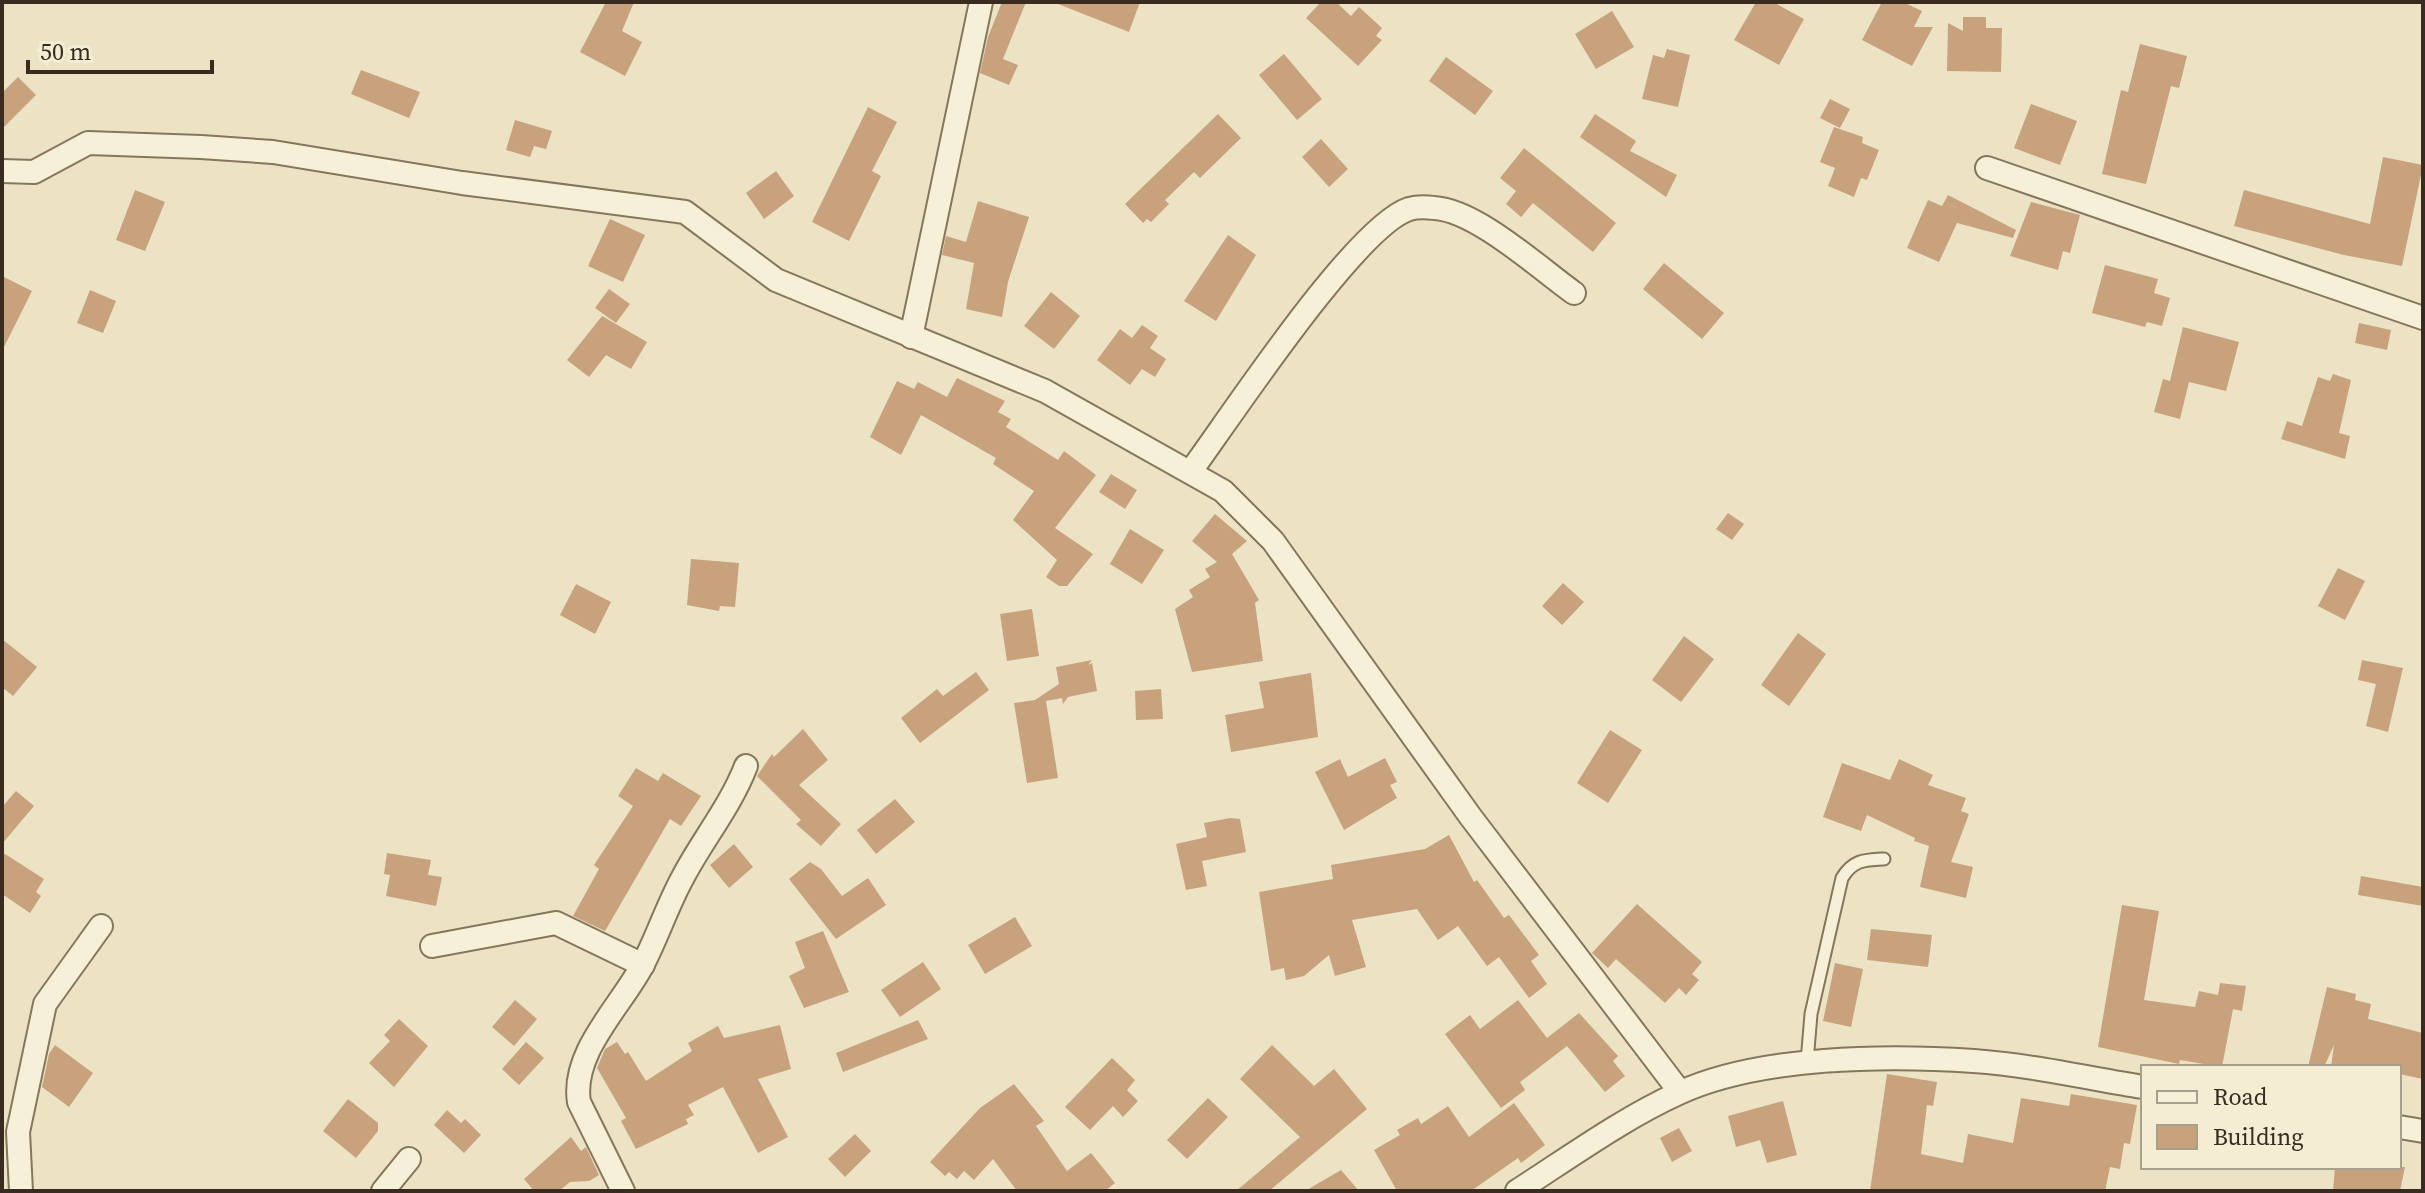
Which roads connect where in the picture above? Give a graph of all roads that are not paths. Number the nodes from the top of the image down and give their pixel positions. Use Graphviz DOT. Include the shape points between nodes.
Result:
graph roads {
  1 [pos="981,2"];
  2 [pos="1987,168"];
  3 [pos="2,171"];
  4 [pos="1574,293"];
  5 [pos="2423,318"];
  6 [pos="911,337"];
  7 [pos="1191,471"];
  8 [pos="746,766"];
  9 [pos="1884,859"];
  10 [pos="101,926"];
  11 [pos="432,946"];
  12 [pos="643,965"];
  13 [pos="1807,1062"];
  14 [pos="2141,1087"];
  15 [pos="1680,1092"];
  16 [pos="2401,1127"];
  17 [pos="2423,1131"];
  18 [pos="409,1159"];
  19 [pos="1523,1189"];
  20 [pos="21,1191"];
  21 [pos="383,1191"];
  22 [pos="623,1191"];
  1 -- 6 [label="street"];
  2 -- 5 [label="street"];
  3 -- 6 [label="street" via="34,172 88,143 201,147 273,152 685,212 776,280"];
  4 -- 7 [label="street" via="1469,218 1436,207 1409,209 1384,225 1320,294"];
  6 -- 7 [label="street" via="1045,391"];
  7 -- 15 [label="street" via="1223,491 1273,541 1470,816"];
  8 -- 12 [label="street" via="734,797 683,877"];
  9 -- 13 [label="lane" via="1860,861 1842,878 1811,1014"];
  10 -- 20 [label="street" via="45,1004 18,1132"];
  11 -- 12 [label="street" via="556,923"];
  12 -- 22 [label="street" via="593,1046 577,1086 584,1117"];
  13 -- 14 [label="street" via="1975,1061"];
  13 -- 15 [label="street" via="1724,1076"];
  15 -- 19 [label="street"];
  16 -- 17 [label="street"];
  18 -- 21 [label="street"];
}
